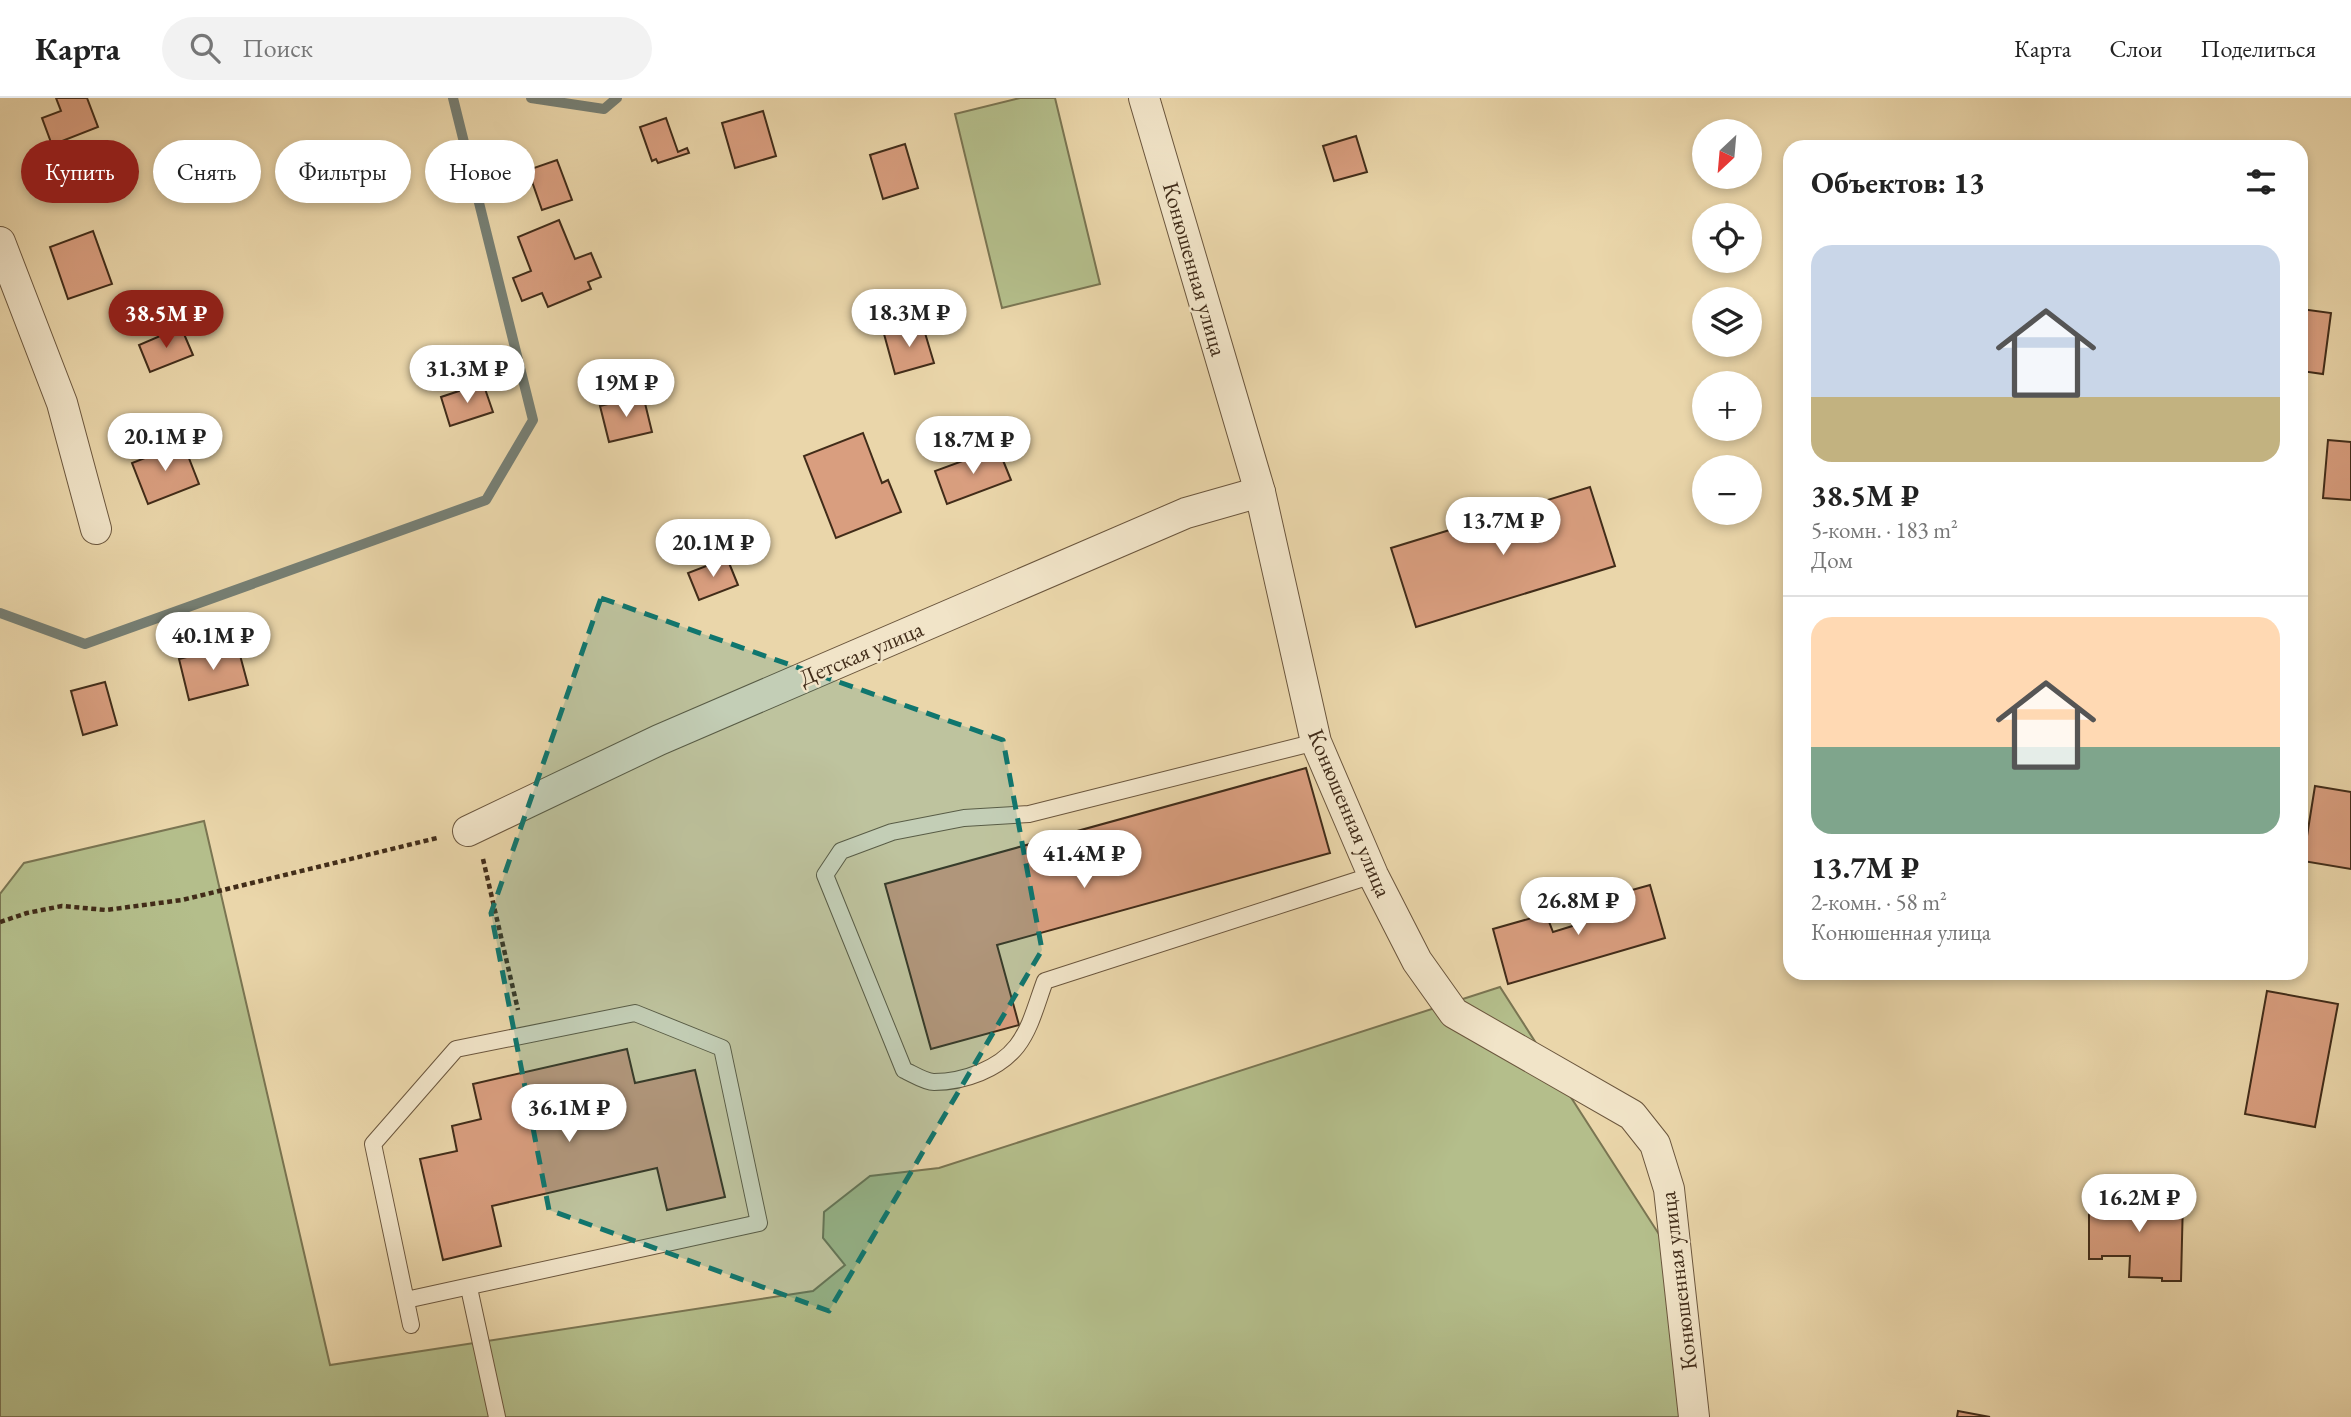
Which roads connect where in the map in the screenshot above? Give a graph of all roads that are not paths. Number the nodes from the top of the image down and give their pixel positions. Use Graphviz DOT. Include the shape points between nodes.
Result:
graph roads {
  1 [pos="1144,98"];
  2 [pos="0,242"];
  3 [pos="1261,492"];
  4 [pos="96,529"];
  5 [pos="1316,742"];
  6 [pos="472,829"];
  7 [pos="1373,874"];
  8 [pos="469,1288"];
  9 [pos="406,1300"];
  10 [pos="411,1325"];
  11 [pos="498,1417"];
  12 [pos="1694,1417"];
  1 -- 3 [label="street, Конюшенная улица"];
  2 -- 4 [label="street" via="62,402"];
  3 -- 5 [label="street, Конюшенная улица"];
  3 -- 6 [label="street, Детская улица" via="1186,513 659,740"];
  5 -- 7 [label="street, Конюшенная улица"];
  5 -- 7 [label="lane" via="1029,814 964,818 892,832 841,851 825,875 904,1070 932,1082 999,1065 1018,1045 1045,981"];
  7 -- 12 [label="street, Конюшенная улица" via="1417,961 1454,1013 1632,1115 1655,1143 1669,1189"];
  8 -- 9 [label="lane"];
  8 -- 9 [label="lane" via="759,1223 722,1048 635,1013 456,1049 373,1144"];
  8 -- 11 [label="lane"];
  9 -- 10 [label="lane"];
}
